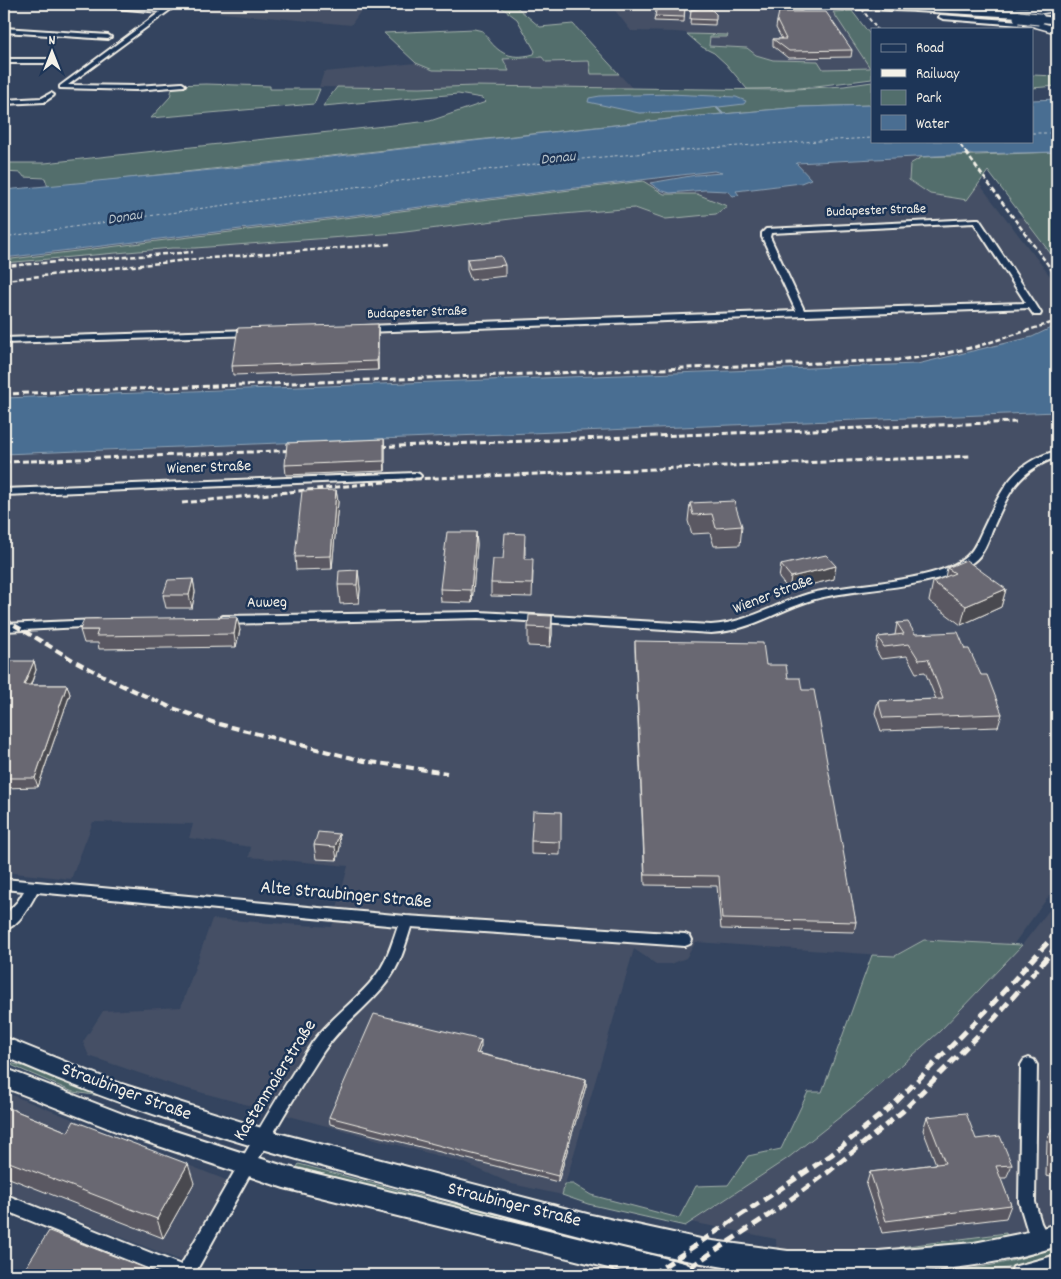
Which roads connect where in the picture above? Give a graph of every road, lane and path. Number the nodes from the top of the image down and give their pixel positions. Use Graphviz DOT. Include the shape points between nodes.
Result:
graph roads {
  1 [pos="74,4"];
  2 [pos="176,4"];
  3 [pos="730,4"];
  4 [pos="789,4"];
  5 [pos="1057,4"];
  6 [pos="1010,8"];
  7 [pos="1057,8"];
  8 [pos="167,11"];
  9 [pos="887,11"];
  10 [pos="919,11"];
  11 [pos="1038,17"];
  12 [pos="1057,19"];
  13 [pos="4,30"];
  14 [pos="1057,30"];
  15 [pos="108,37"];
  16 [pos="4,60"];
  17 [pos="48,61"];
  18 [pos="182,85"];
  19 [pos="51,95"];
  20 [pos="4,102"];
  21 [pos="1032,305"];
  22 [pos="801,313"];
  23 [pos="1037,313"];
  24 [pos="354,329"];
  25 [pos="256,333"];
  26 [pos="4,341"];
  27 [pos="1057,454"];
  28 [pos="416,476"];
  29 [pos="4,492"];
  30 [pos="470,615"];
  31 [pos="215,620"];
  32 [pos="107,624"];
  33 [pos="4,628"];
  34 [pos="4,884"];
  35 [pos="34,887"];
  36 [pos="406,921"];
  37 [pos="4,925"];
  38 [pos="685,940"];
  39 [pos="4,1046"];
  40 [pos="1029,1065"];
  41 [pos="4,1077"];
  42 [pos="262,1140"];
  43 [pos="248,1166"];
  44 [pos="4,1202"];
  45 [pos="1050,1238"];
  46 [pos="1057,1267"];
  47 [pos="821,1272"];
  48 [pos="185,1274"];
  49 [pos="684,1275"];
  50 [pos="1022,1275"];
  1 -- 8 [label="street"];
  2 -- 8 [label="street"];
  3 -- 9 [label="main road"];
  4 -- 10 [label="main road"];
  5 -- 6 [label="main road"];
  6 -- 10 [label="main road"];
  6 -- 11 [label="main road"];
  7 -- 11 [label="main road"];
  8 -- 18 [label="street" via="62,87"];
  9 -- 10 [label="main road"];
  9 -- 11 [label="main road"];
  10 -- 11 [label="highway, bridge"];
  11 -- 12 [label="highway"];
  11 -- 14 [label="main road"];
  13 -- 15 [label="street"];
  16 -- 17 [label="street"];
  19 -- 20 [label="street" via="44,100"];
  21 -- 22 [label="street, Budapester Straße"];
  21 -- 22 [label="street, Budapester Straße" via="976,221 769,231 766,236"];
  21 -- 23 [label="street, Budapester Straße"];
  22 -- 24 [label="street, Budapester Straße"];
  25 -- 26 [label="street"];
  27 -- 30 [label="street, Wiener Straße" via="1038,461 1009,483 980,547 969,560 933,576 827,592 782,607 751,623 724,629"];
  28 -- 29 [label="street, Wiener Straße"];
  30 -- 31 [label="street, Auweg"];
  32 -- 33 [label="street"];
  34 -- 35 [label="street, Alte Straubinger Straße"];
  35 -- 36 [label="street, Alte Straubinger Straße"];
  35 -- 37 [label="street" via="23,905"];
  36 -- 38 [label="street, Alte Straubinger Straße"];
  36 -- 42 [label="street, Kastenmaierstraße" via="384,975 326,1034"];
  39 -- 42 [label="main road, Straubinger Straße" via="97,1086"];
  40 -- 45 [label="street, Straubinger Straße" via="1027,1202 1034,1226"];
  41 -- 43 [label="main road, Straubinger Straße" via="110,1120"];
  42 -- 43 [label="street, Kastenmaierstraße"];
  42 -- 47 [label="main road, Straubinger Straße" via="659,1242"];
  43 -- 48 [label="street, Kastenmaierstraße"];
  43 -- 49 [label="main road, Straubinger Straße"];
  44 -- 48 [label="street"];
  45 -- 47 [label="main road, Straubinger Straße" via="967,1256 870,1264"];
  46 -- 50 [label="main road"];
}
